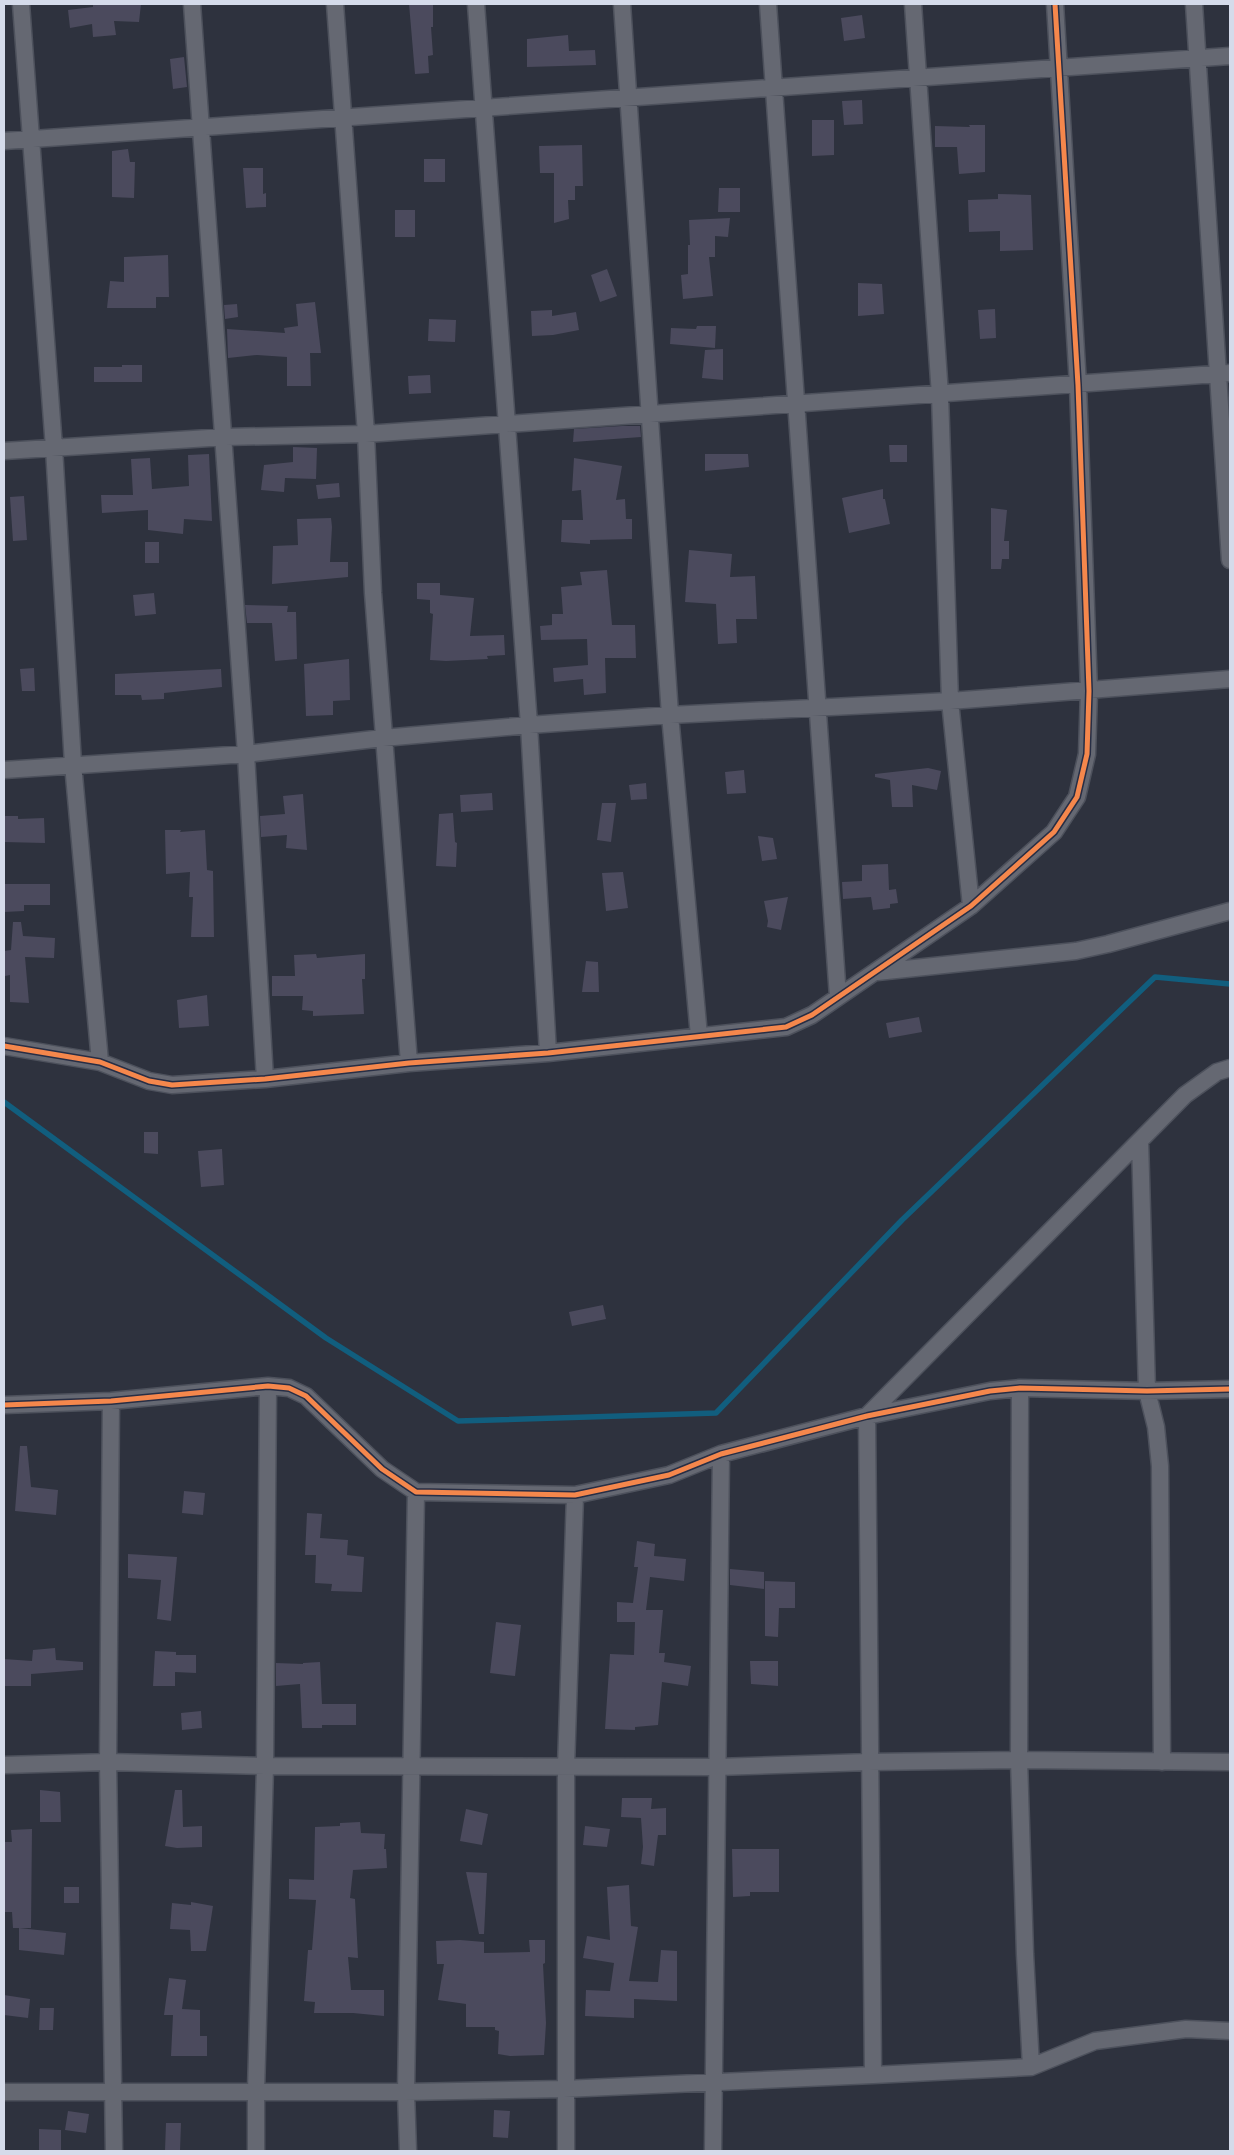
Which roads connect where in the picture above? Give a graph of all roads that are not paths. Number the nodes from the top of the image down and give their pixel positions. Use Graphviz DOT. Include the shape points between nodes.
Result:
graph roads {
  1 [pos="21,4"];
  2 [pos="192,4"];
  3 [pos="335,4"];
  4 [pos="476,4"];
  5 [pos="622,4"];
  6 [pos="768,4"];
  7 [pos="913,4"];
  8 [pos="1054,4"];
  9 [pos="1194,4"];
  10 [pos="1230,56"];
  11 [pos="1199,58"];
  12 [pos="1059,67"];
  13 [pos="918,77"];
  14 [pos="774,87"];
  15 [pos="628,98"];
  16 [pos="483,108"];
  17 [pos="345,118"];
  18 [pos="200,127"];
  19 [pos="32,139"];
  20 [pos="4,141"];
  21 [pos="1224,374"];
  22 [pos="1078,385"];
  23 [pos="940,395"];
  24 [pos="797,404"];
  25 [pos="651,415"];
  26 [pos="506,425"];
  27 [pos="366,434"];
  28 [pos="225,437"];
  29 [pos="54,448"];
  30 [pos="4,451"];
  31 [pos="1230,560"];
  32 [pos="1230,679"];
  33 [pos="1089,691"];
  34 [pos="950,701"];
  35 [pos="818,707"];
  36 [pos="670,715"];
  37 [pos="529,725"];
  38 [pos="384,738"];
  39 [pos="246,754"];
  40 [pos="73,764"];
  41 [pos="4,770"];
  42 [pos="972,906"];
  43 [pos="1230,911"];
  44 [pos="874,972"];
  45 [pos="838,997"];
  46 [pos="699,1036"];
  47 [pos="4,1046"];
  48 [pos="548,1053"];
  49 [pos="100,1062"];
  50 [pos="409,1063"];
  51 [pos="1230,1068"];
  52 [pos="265,1079"];
  53 [pos="1140,1140"];
  54 [pos="268,1386"];
  55 [pos="1020,1388"];
  56 [pos="1230,1388"];
  57 [pos="1148,1391"];
  58 [pos="111,1401"];
  59 [pos="4,1405"];
  60 [pos="867,1416"];
  61 [pos="721,1454"];
  62 [pos="416,1492"];
  63 [pos="575,1495"];
  64 [pos="1019,1760"];
  65 [pos="108,1762"];
  66 [pos="869,1762"];
  67 [pos="1162,1762"];
  68 [pos="1230,1762"];
  69 [pos="4,1765"];
  70 [pos="412,1765"];
  71 [pos="264,1766"];
  72 [pos="717,1767"];
  73 [pos="566,1768"];
  74 [pos="1230,2032"];
  75 [pos="1031,2067"];
  76 [pos="873,2075"];
  77 [pos="713,2083"];
  78 [pos="564,2089"];
  79 [pos="256,2091"];
  80 [pos="4,2092"];
  81 [pos="113,2092"];
  82 [pos="406,2092"];
  83 [pos="114,2151"];
  84 [pos="256,2151"];
  85 [pos="408,2151"];
  86 [pos="566,2151"];
  87 [pos="713,2151"];
  1 -- 19 [label="street"];
  2 -- 18 [label="street"];
  3 -- 17 [label="street"];
  4 -- 16 [label="street"];
  5 -- 15 [label="street"];
  6 -- 14 [label="street"];
  7 -- 13 [label="street"];
  8 -- 12 [label="street"];
  9 -- 11 [label="street"];
  10 -- 11 [label="street"];
  11 -- 12 [label="street"];
  11 -- 21 [label="street"];
  12 -- 13 [label="street"];
  12 -- 22 [label="street"];
  13 -- 14 [label="street"];
  13 -- 23 [label="street"];
  14 -- 15 [label="street"];
  14 -- 24 [label="street"];
  15 -- 16 [label="street"];
  15 -- 25 [label="street"];
  16 -- 17 [label="street"];
  16 -- 26 [label="street"];
  17 -- 18 [label="street"];
  17 -- 27 [label="street"];
  18 -- 19 [label="street"];
  18 -- 28 [label="street"];
  19 -- 20 [label="street"];
  19 -- 29 [label="street"];
  21 -- 22 [label="street"];
  21 -- 31 [label="street"];
  22 -- 23 [label="street"];
  22 -- 33 [label="street"];
  23 -- 24 [label="street"];
  23 -- 34 [label="street"];
  24 -- 25 [label="street"];
  24 -- 35 [label="street"];
  25 -- 26 [label="street"];
  25 -- 36 [label="street"];
  26 -- 27 [label="street"];
  26 -- 37 [label="street"];
  27 -- 28 [label="street"];
  27 -- 38 [label="street"];
  28 -- 29 [label="street"];
  28 -- 39 [label="street"];
  29 -- 30 [label="street"];
  29 -- 40 [label="street"];
  32 -- 33 [label="street"];
  33 -- 34 [label="street"];
  33 -- 42 [label="street" via="1087,754 1077,796 1054,832"];
  34 -- 35 [label="street"];
  34 -- 42 [label="street"];
  35 -- 36 [label="street"];
  35 -- 45 [label="street"];
  36 -- 37 [label="street"];
  36 -- 46 [label="street"];
  37 -- 38 [label="street"];
  37 -- 48 [label="street"];
  38 -- 39 [label="street"];
  38 -- 50 [label="street"];
  39 -- 40 [label="street"];
  39 -- 52 [label="street"];
  40 -- 41 [label="street"];
  40 -- 49 [label="street"];
  42 -- 44 [label="street"];
  43 -- 44 [label="street" via="1076,950"];
  44 -- 45 [label="street"];
  45 -- 46 [label="street" via="812,1015 786,1027"];
  46 -- 48 [label="street"];
  47 -- 49 [label="street"];
  48 -- 50 [label="street"];
  49 -- 52 [label="street" via="148,1081 172,1085"];
  50 -- 52 [label="street"];
  51 -- 53 [label="street" via="1217,1072 1185,1094"];
  53 -- 57 [label="street"];
  53 -- 60 [label="street"];
  54 -- 58 [label="street"];
  54 -- 62 [label="street" via="289,1388 306,1396 382,1469"];
  54 -- 71 [label="street"];
  55 -- 57 [label="street"];
  55 -- 60 [label="street"];
  55 -- 64 [label="street"];
  56 -- 57 [label="street"];
  57 -- 67 [label="street" via="1160,1466"];
  58 -- 59 [label="street"];
  58 -- 65 [label="street"];
  60 -- 61 [label="street"];
  60 -- 66 [label="street"];
  61 -- 63 [label="street" via="669,1475"];
  61 -- 72 [label="street"];
  62 -- 63 [label="street"];
  62 -- 70 [label="street"];
  63 -- 73 [label="street"];
  64 -- 66 [label="street"];
  64 -- 67 [label="street"];
  64 -- 75 [label="street"];
  65 -- 69 [label="street"];
  65 -- 71 [label="street"];
  65 -- 81 [label="street"];
  66 -- 72 [label="street"];
  66 -- 76 [label="street"];
  67 -- 68 [label="street"];
  70 -- 71 [label="street"];
  70 -- 73 [label="street"];
  70 -- 82 [label="street"];
  71 -- 79 [label="street"];
  72 -- 73 [label="street"];
  72 -- 77 [label="street"];
  73 -- 78 [label="street"];
  74 -- 75 [label="street" via="1186,2029 1094,2041"];
  75 -- 76 [label="street"];
  76 -- 77 [label="street"];
  77 -- 78 [label="street"];
  77 -- 87 [label="street"];
  78 -- 82 [label="street"];
  78 -- 86 [label="street"];
  79 -- 81 [label="street"];
  79 -- 82 [label="street"];
  79 -- 84 [label="street"];
  80 -- 81 [label="street"];
  81 -- 83 [label="street"];
  82 -- 85 [label="street"];
}
